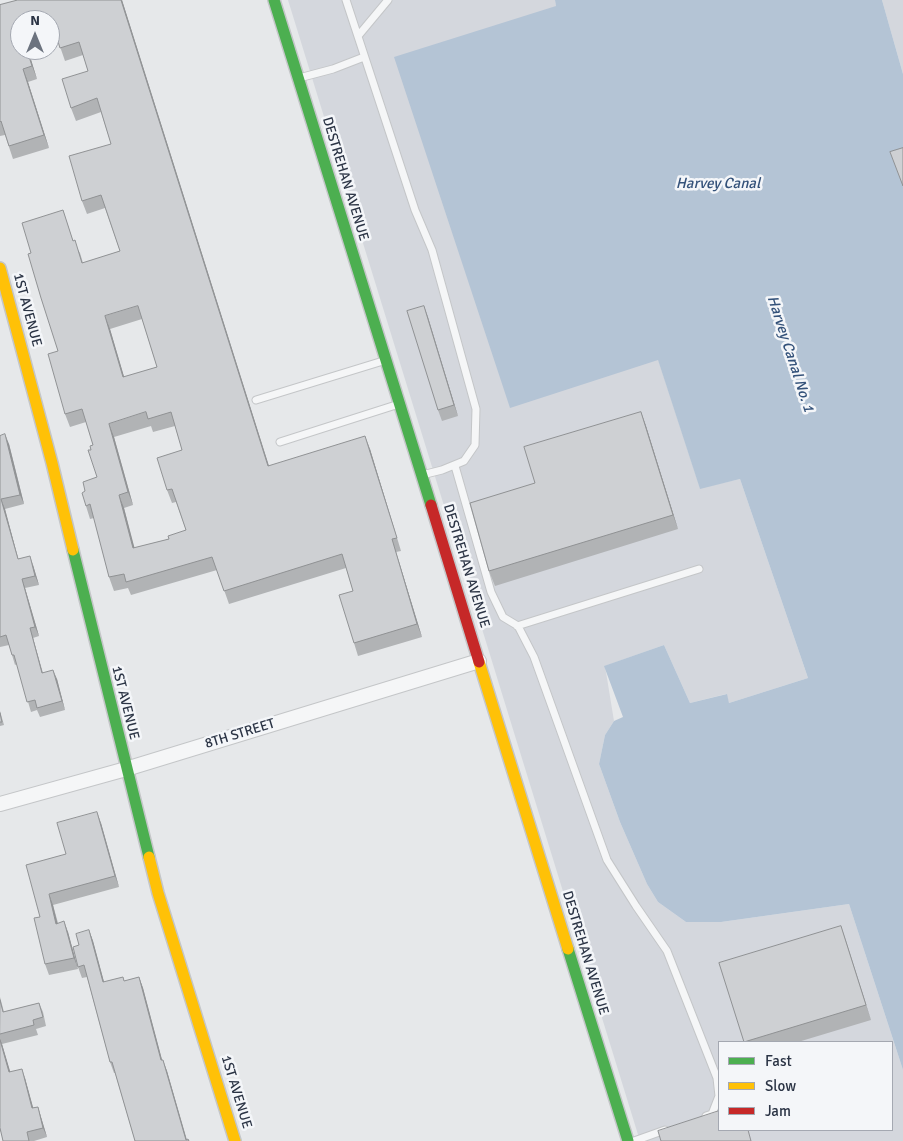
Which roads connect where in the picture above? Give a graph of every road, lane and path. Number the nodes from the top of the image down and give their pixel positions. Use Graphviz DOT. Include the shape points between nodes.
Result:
graph roads {
  1 [pos="274,0"];
  2 [pos="346,0"];
  3 [pos="388,0"];
  4 [pos="358,36"];
  5 [pos="364,57"];
  6 [pos="298,78"];
  7 [pos="0,268"];
  8 [pos="386,360"];
  9 [pos="256,400"];
  10 [pos="400,404"];
  11 [pos="280,442"];
  12 [pos="455,466"];
  13 [pos="422,475"];
  14 [pos="700,569"];
  15 [pos="517,626"];
  16 [pos="480,661"];
  17 [pos="126,769"];
  18 [pos="0,804"];
  19 [pos="718,1087"];
  20 [pos="718,1099"];
  21 [pos="703,1118"];
  22 [pos="675,1127"];
  23 [pos="236,1141"];
  24 [pos="628,1141"];
  25 [pos="634,1141"];
  1 -- 6 [label="main road, DESTREHAN AVENUE"];
  2 -- 4 [label="lane"];
  3 -- 4 [label="lane"];
  4 -- 5 [label="lane"];
  5 -- 6 [label="lane"];
  5 -- 12 [label="lane" via="415,210 432,250 476,409 475,445 464,461"];
  6 -- 8 [label="main road, DESTREHAN AVENUE"];
  7 -- 17 [label="main road, 1ST AVENUE" via="52,463"];
  8 -- 9 [label="lane"];
  8 -- 10 [label="main road, DESTREHAN AVENUE"];
  10 -- 11 [label="lane"];
  10 -- 13 [label="main road, DESTREHAN AVENUE"];
  12 -- 13 [label="lane"];
  12 -- 15 [label="lane" via="491,592 503,617"];
  13 -- 16 [label="main road, DESTREHAN AVENUE"];
  14 -- 15 [label="lane"];
  15 -- 19 [label="lane" via="534,657 607,860 667,951"];
  16 -- 17 [label="street, 8TH STREET"];
  16 -- 24 [label="main road, DESTREHAN AVENUE"];
  17 -- 18 [label="street, 8TH STREET"];
  17 -- 23 [label="main road, 1ST AVENUE" via="158,893"];
  20 -- 21 [label="lane" via="712,1114"];
  22 -- 25 [label="lane"];
}
